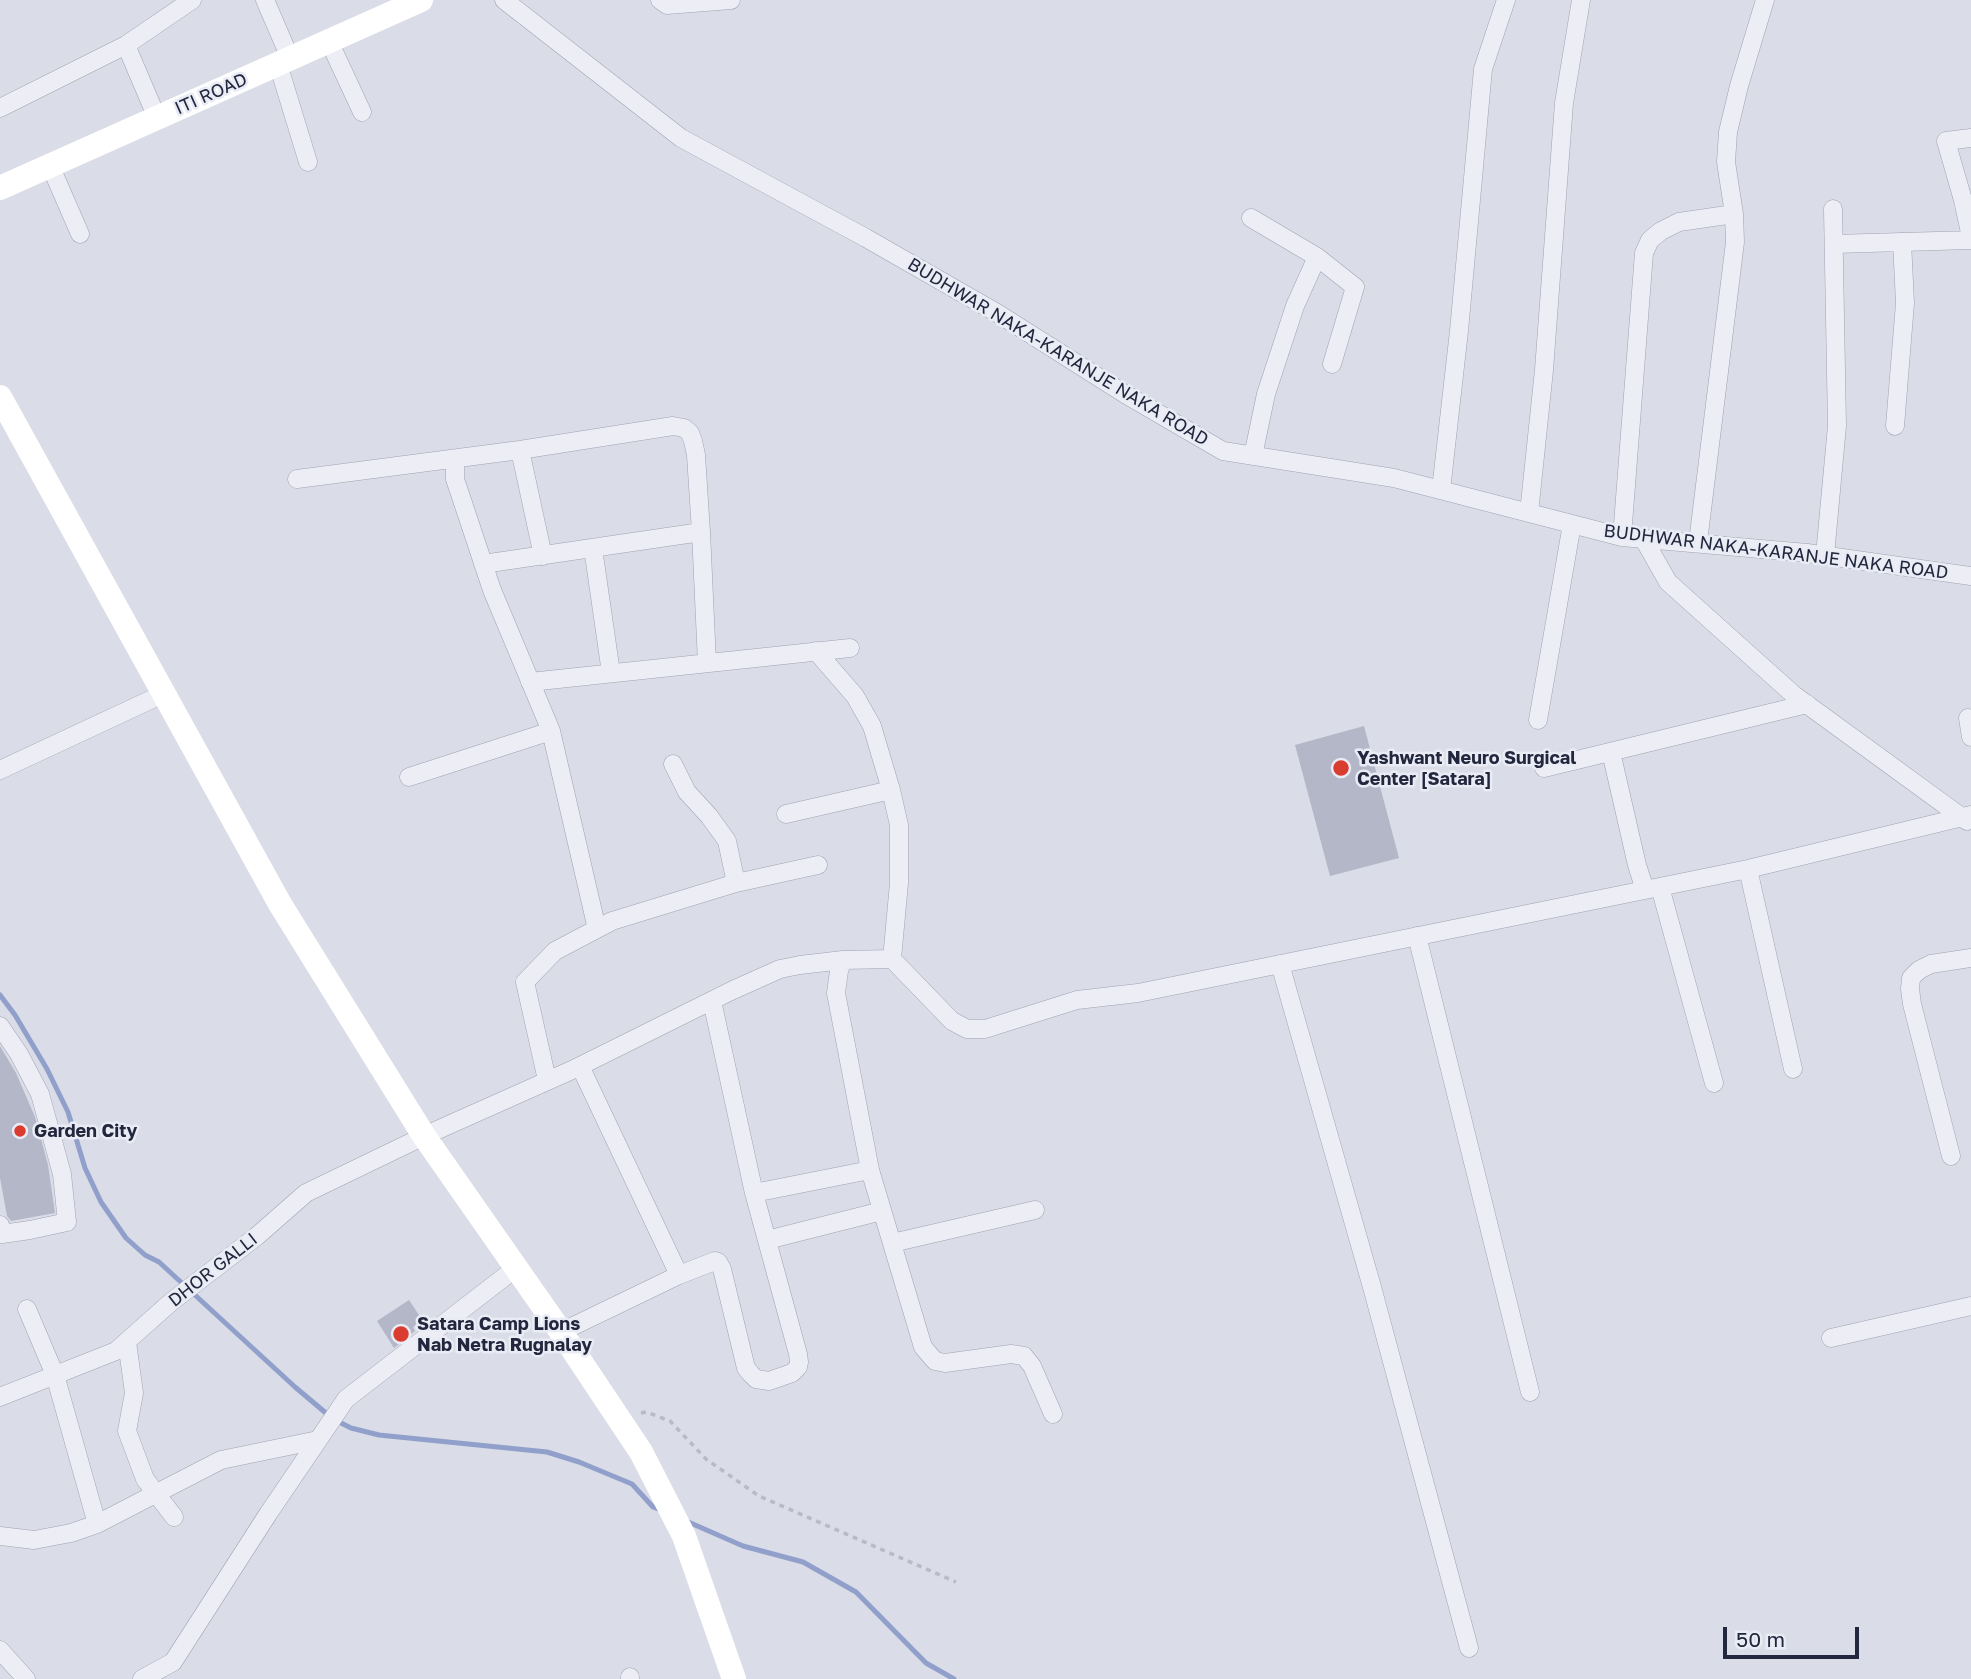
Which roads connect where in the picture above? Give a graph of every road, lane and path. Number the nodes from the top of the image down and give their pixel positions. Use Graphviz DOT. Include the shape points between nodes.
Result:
graph roads {
  1 [pos="192,0"];
  2 [pos="265,0"];
  3 [pos="421,0"];
  4 [pos="504,0"];
  5 [pos="660,0"];
  6 [pos="731,0"];
  7 [pos="1506,0"];
  8 [pos="1581,0"];
  9 [pos="1765,0"];
  10 [pos="171,6"];
  11 [pos="329,41"];
  12 [pos="126,45"];
  13 [pos="284,61"];
  14 [pos="0,108"];
  15 [pos="362,112"];
  16 [pos="157,118"];
  17 [pos="1971,138"];
  18 [pos="308,162"];
  19 [pos="50,165"];
  20 [pos="0,188"];
  21 [pos="1833,209"];
  22 [pos="1734,214"];
  23 [pos="1251,218"];
  24 [pos="80,234"];
  25 [pos="1971,239"];
  26 [pos="1902,242"];
  27 [pos="1834,244"];
  28 [pos="1317,257"];
  29 [pos="1332,364"];
  30 [pos="0,397"];
  31 [pos="1895,426"];
  32 [pos="520,450"];
  33 [pos="1253,456"];
  34 [pos="456,459"];
  35 [pos="297,479"];
  36 [pos="1441,490"];
  37 [pos="1529,513"];
  38 [pos="1572,524"];
  39 [pos="701,532"];
  40 [pos="1622,537"];
  41 [pos="1643,538"];
  42 [pos="1698,542"];
  43 [pos="593,548"];
  44 [pos="543,555"];
  45 [pos="1825,555"];
  46 [pos="483,564"];
  47 [pos="1971,576"];
  48 [pos="850,648"];
  49 [pos="816,651"];
  50 [pos="707,663"];
  51 [pos="611,673"];
  52 [pos="530,681"];
  53 [pos="163,694"];
  54 [pos="1807,704"];
  55 [pos="1968,718"];
  56 [pos="1538,720"];
  57 [pos="551,731"];
  58 [pos="1971,737"];
  59 [pos="1611,752"];
  60 [pos="673,764"];
  61 [pos="1544,768"];
  62 [pos="0,770"];
  63 [pos="409,777"];
  64 [pos="891,790"];
  65 [pos="786,814"];
  66 [pos="1968,819"];
  67 [pos="818,865"];
  68 [pos="1748,869"];
  69 [pos="736,883"];
  70 [pos="1652,888"];
  71 [pos="597,929"];
  72 [pos="1417,936"];
  73 [pos="1971,958"];
  74 [pos="843,960"];
  75 [pos="892,960"];
  76 [pos="1280,964"];
  77 [pos="712,1001"];
  78 [pos="0,1026"];
  79 [pos="580,1066"];
  80 [pos="1793,1069"];
  81 [pos="547,1080"];
  82 [pos="1714,1083"];
  83 [pos="424,1136"];
  84 [pos="1951,1156"];
  85 [pos="870,1170"];
  86 [pos="754,1193"];
  87 [pos="1035,1210"];
  88 [pos="882,1211"];
  89 [pos="0,1225"];
  90 [pos="766,1240"];
  91 [pos="892,1243"];
  92 [pos="516,1268"];
  93 [pos="679,1275"];
  94 [pos="1971,1306"];
  95 [pos="27,1309"];
  96 [pos="561,1332"];
  97 [pos="1831,1338"];
  98 [pos="127,1342"];
  99 [pos="55,1375"];
  100 [pos="1530,1392"];
  101 [pos="0,1397"];
  102 [pos="1053,1415"];
  103 [pos="618,1418"];
  104 [pos="318,1440"];
  105 [pos="156,1494"];
  106 [pos="174,1517"];
  107 [pos="97,1524"];
  108 [pos="0,1535"];
  109 [pos="956,1582"];
  110 [pos="1469,1648"];
  111 [pos="0,1650"];
  112 [pos="166,1673"];
  113 [pos="26,1679"];
  114 [pos="142,1679"];
  115 [pos="734,1679"];
  1 -- 10 [label="street"];
  2 -- 13 [label="street"];
  3 -- 11 [label="main road, ITI ROAD"];
  4 -- 33 [label="street, BUDHWAR NAKA-KARANJE NAKA ROAD" via="681,138 997,313 1223,451"];
  5 -- 6 [label="street" via="667,5"];
  7 -- 36 [label="street" via="1483,69"];
  8 -- 37 [label="street" via="1564,103"];
  9 -- 22 [label="street" via="1728,132"];
  10 -- 12 [label="street"];
  11 -- 13 [label="main road, ITI ROAD"];
  11 -- 15 [label="street"];
  12 -- 14 [label="street"];
  12 -- 16 [label="street"];
  13 -- 16 [label="main road, ITI ROAD"];
  13 -- 18 [label="street"];
  16 -- 19 [label="main road, ITI ROAD"];
  17 -- 25 [label="street" via="1946,141"];
  19 -- 20 [label="main road, ITI ROAD"];
  19 -- 24 [label="street"];
  21 -- 27 [label="street"];
  22 -- 40 [label="street" via="1679,222 1650,240 1644,253"];
  22 -- 42 [label="street" via="1735,242"];
  23 -- 28 [label="street"];
  25 -- 26 [label="street"];
  26 -- 27 [label="street"];
  26 -- 31 [label="street" via="1905,303"];
  27 -- 45 [label="street" via="1837,426"];
  28 -- 29 [label="street" via="1355,287"];
  28 -- 33 [label="street" via="1266,394"];
  30 -- 53 [label="main road"];
  32 -- 34 [label="street"];
  32 -- 39 [label="street" via="684,428 694,441"];
  32 -- 44 [label="street"];
  33 -- 36 [label="street, BUDHWAR NAKA-KARANJE NAKA ROAD"];
  34 -- 35 [label="street"];
  34 -- 46 [label="street" via="456,479"];
  36 -- 37 [label="street, BUDHWAR NAKA-KARANJE NAKA ROAD"];
  37 -- 38 [label="street, BUDHWAR NAKA-KARANJE NAKA ROAD"];
  38 -- 40 [label="street, BUDHWAR NAKA-KARANJE NAKA ROAD"];
  38 -- 56 [label="street"];
  39 -- 43 [label="street"];
  39 -- 50 [label="street"];
  40 -- 41 [label="street, BUDHWAR NAKA-KARANJE NAKA ROAD"];
  41 -- 42 [label="street, BUDHWAR NAKA-KARANJE NAKA ROAD"];
  41 -- 54 [label="street" via="1668,582"];
  42 -- 45 [label="street, BUDHWAR NAKA-KARANJE NAKA ROAD"];
  43 -- 44 [label="street"];
  43 -- 51 [label="street"];
  44 -- 46 [label="street"];
  45 -- 47 [label="street, BUDHWAR NAKA-KARANJE NAKA ROAD"];
  46 -- 52 [label="street"];
  48 -- 49 [label="street"];
  49 -- 50 [label="street"];
  49 -- 64 [label="street" via="855,696 872,726"];
  50 -- 51 [label="street"];
  51 -- 52 [label="street"];
  52 -- 57 [label="street"];
  53 -- 62 [label="street"];
  53 -- 83 [label="main road" via="280,904"];
  54 -- 59 [label="street"];
  54 -- 66 [label="street"];
  55 -- 58 [label="street"];
  57 -- 63 [label="street"];
  57 -- 71 [label="street"];
  59 -- 61 [label="street"];
  59 -- 70 [label="street" via="1637,865"];
  60 -- 69 [label="street" via="687,792 727,841"];
  64 -- 65 [label="street"];
  64 -- 75 [label="street" via="900,825"];
  66 -- 68 [label="street"];
  67 -- 69 [label="street"];
  68 -- 70 [label="street"];
  68 -- 80 [label="street"];
  69 -- 71 [label="street"];
  70 -- 72 [label="street"];
  70 -- 82 [label="street"];
  71 -- 81 [label="street" via="555,951 525,982"];
  72 -- 76 [label="street"];
  72 -- 100 [label="street"];
  73 -- 84 [label="street" via="1931,964 1911,978 1912,1004"];
  74 -- 75 [label="street, DHOR GALLI"];
  74 -- 77 [label="street, DHOR GALLI" via="780,969"];
  74 -- 85 [label="street" via="836,993"];
  75 -- 76 [label="street" via="952,1021 967,1029 985,1029 1077,1000 1138,993"];
  76 -- 110 [label="street"];
  77 -- 79 [label="street, DHOR GALLI"];
  77 -- 86 [label="street"];
  78 -- 89 [label="street" via="40,1094 62,1174 67,1222 2,1234"];
  79 -- 81 [label="street, DHOR GALLI"];
  79 -- 93 [label="street"];
  81 -- 83 [label="street, DHOR GALLI"];
  83 -- 92 [label="main road"];
  83 -- 98 [label="street, DHOR GALLI" via="306,1192"];
  85 -- 86 [label="street"];
  85 -- 88 [label="street"];
  86 -- 90 [label="street"];
  87 -- 91 [label="street"];
  88 -- 90 [label="street"];
  88 -- 91 [label="street"];
  90 -- 93 [label="street" via="798,1354 798,1367 792,1373 769,1381 756,1379 746,1368 718,1262"];
  91 -- 102 [label="street" via="929,1355 945,1363 1024,1356"];
  92 -- 96 [label="main road"];
  92 -- 104 [label="street" via="346,1399"];
  93 -- 96 [label="street"];
  94 -- 97 [label="street"];
  95 -- 99 [label="street"];
  96 -- 103 [label="main road"];
  98 -- 99 [label="street, DHOR GALLI" via="116,1351"];
  98 -- 105 [label="street" via="134,1393 127,1431 145,1479"];
  99 -- 101 [label="street, DHOR GALLI"];
  99 -- 107 [label="street"];
  103 -- 109 [label="path" via="646,1412 670,1421 706,1459 758,1496"];
  103 -- 115 [label="main road" via="684,1535"];
  104 -- 105 [label="street" via="221,1460"];
  104 -- 112 [label="street"];
  105 -- 106 [label="street"];
  105 -- 107 [label="street"];
  107 -- 108 [label="street" via="34,1539"];
  111 -- 113 [label="street"];
  112 -- 114 [label="street"];
}
